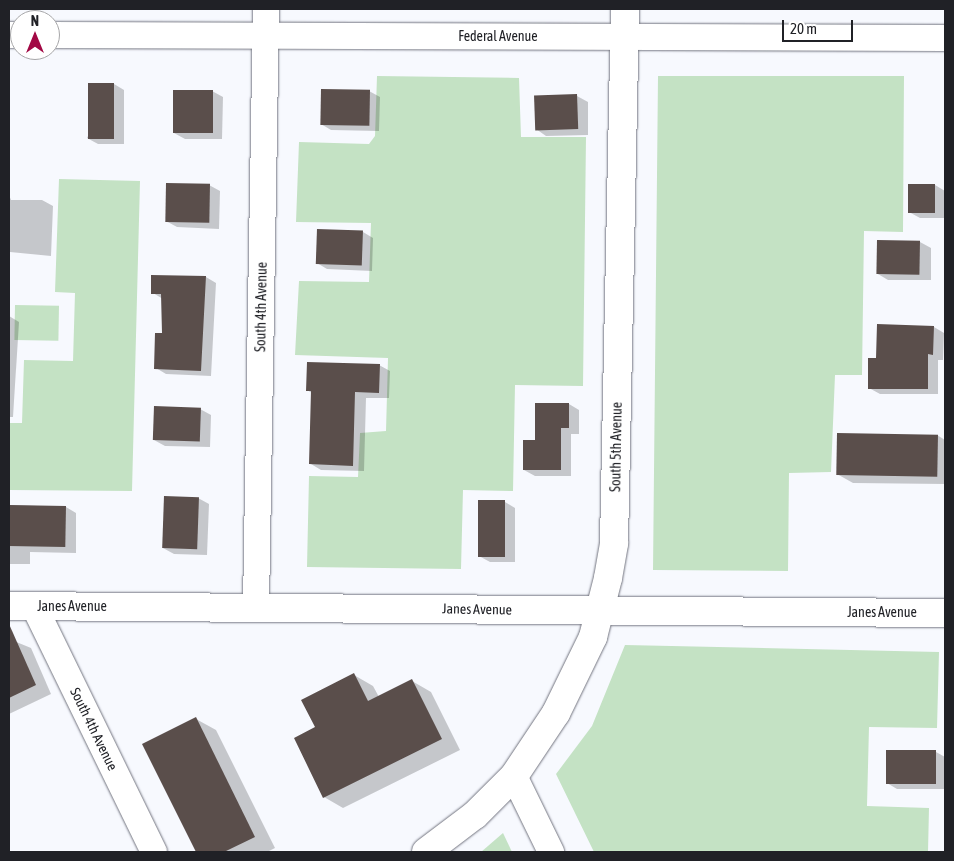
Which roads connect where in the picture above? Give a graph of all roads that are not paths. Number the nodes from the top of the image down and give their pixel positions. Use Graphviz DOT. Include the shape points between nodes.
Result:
graph roads {
  1 [pos="266,9"];
  2 [pos="625,9"];
  3 [pos="60,35"];
  4 [pos="266,35"];
  5 [pos="625,37"];
  6 [pos="945,38"];
  7 [pos="22,606"];
  8 [pos="256,606"];
  9 [pos="600,610"];
  10 [pos="945,613"];
  11 [pos="514,776"];
  12 [pos="154,852"];
  13 [pos="426,852"];
  14 [pos="551,852"];
  1 -- 4 [label="street, South 4th Avenue"];
  2 -- 5 [label="street, South 5th Avenue"];
  3 -- 4 [label="street, Federal Avenue"];
  4 -- 5 [label="street, Federal Avenue"];
  4 -- 8 [label="street, South 4th Avenue"];
  5 -- 6 [label="street, Federal Avenue"];
  5 -- 9 [label="street, South 5th Avenue" via="614,543"];
  7 -- 8 [label="street, Janes Avenue"];
  7 -- 12 [label="street, South 4th Avenue"];
  8 -- 9 [label="street, Janes Avenue"];
  9 -- 10 [label="street, Janes Avenue"];
  9 -- 11 [label="street, South 5th Avenue" via="593,637 576,676"];
  11 -- 13 [label="street, South 5th Avenue" via="475,815"];
  11 -- 14 [label="street"];
}
